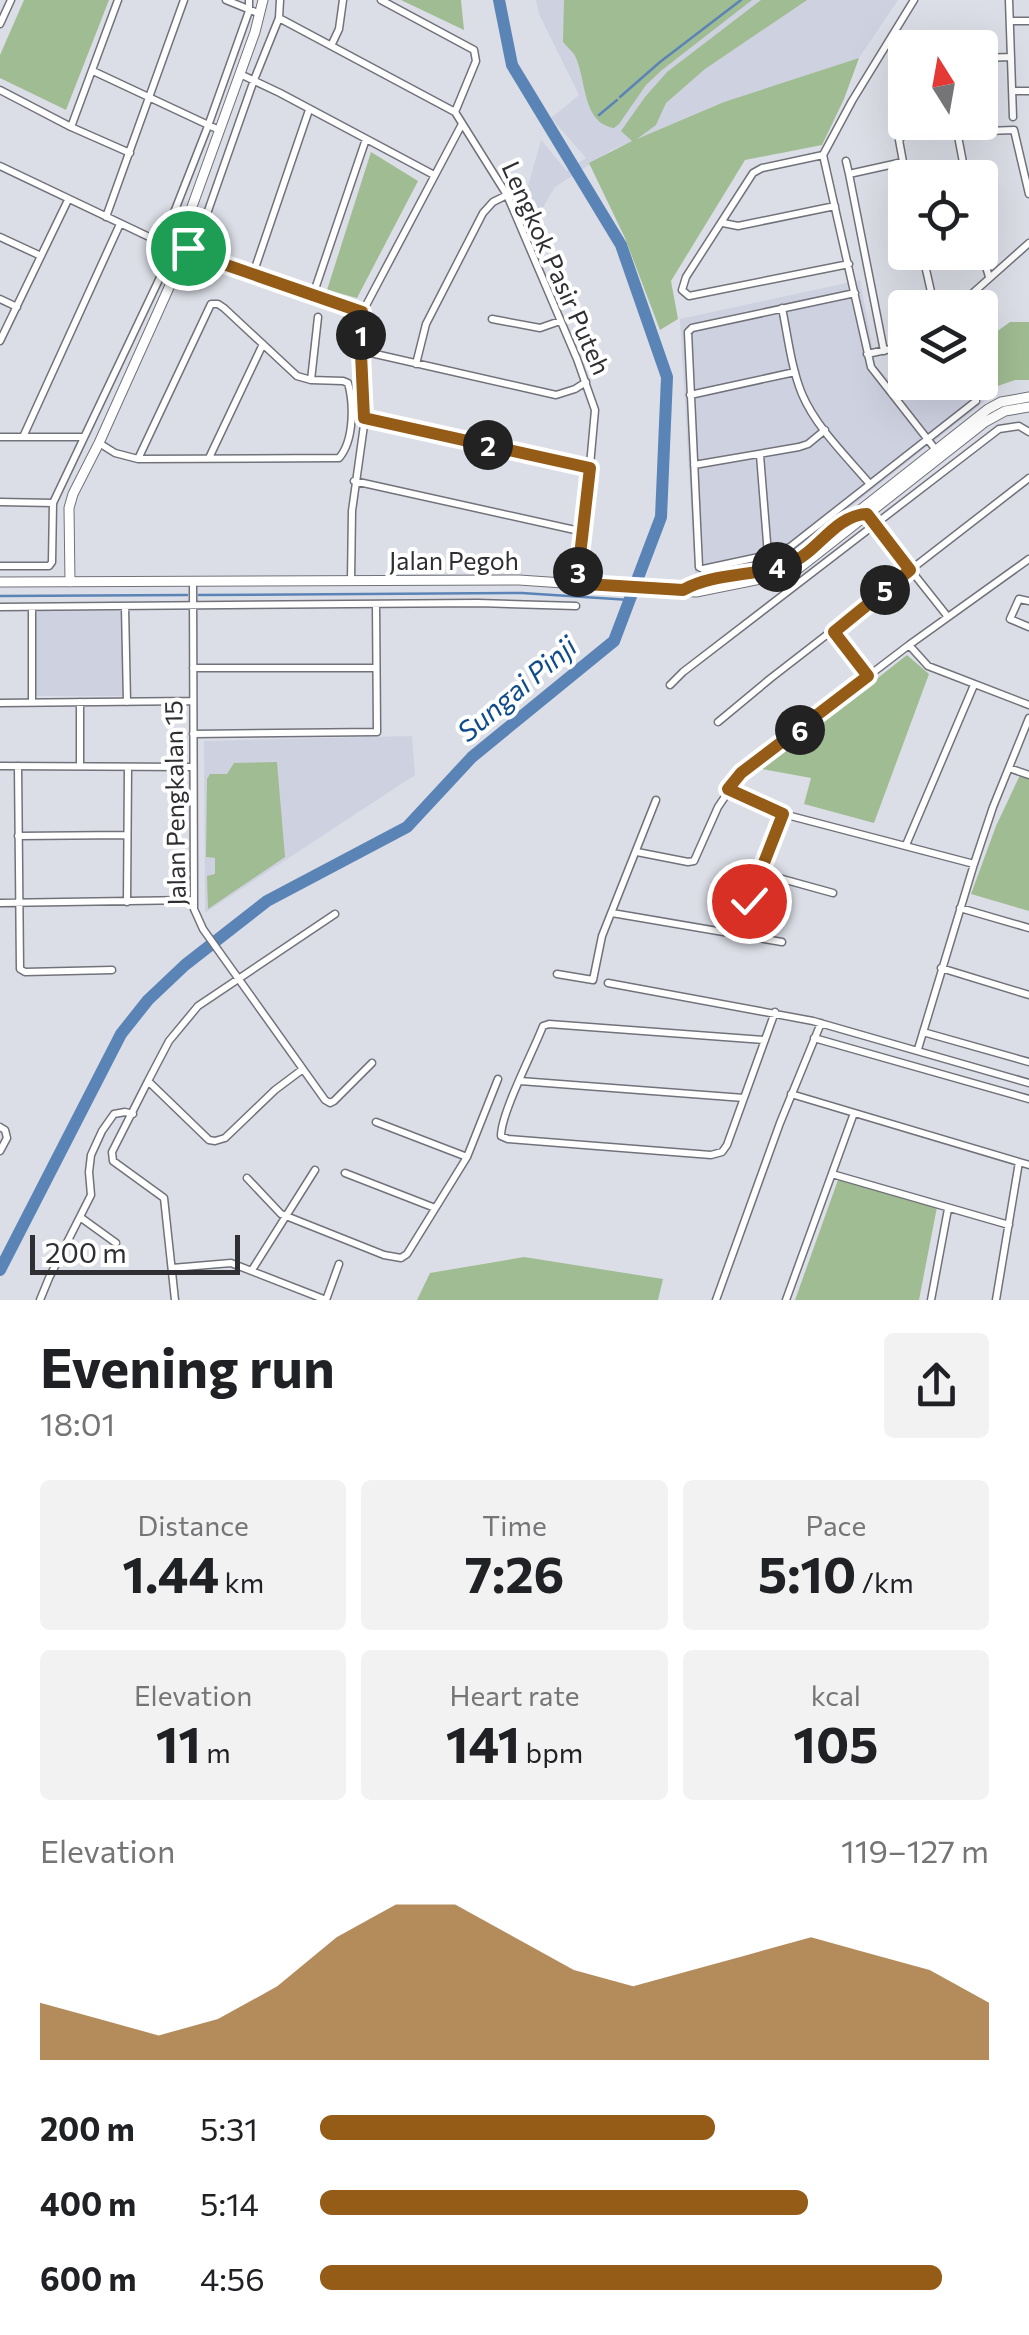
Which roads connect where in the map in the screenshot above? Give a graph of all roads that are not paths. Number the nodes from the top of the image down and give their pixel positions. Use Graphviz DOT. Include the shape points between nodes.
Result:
graph roads {
  1 [pos="11,0"];
  2 [pos="118,0"];
  3 [pos="184,0"];
  4 [pos="226,0"];
  5 [pos="249,0"];
  6 [pos="263,0"];
  7 [pos="280,0"];
  8 [pos="343,0"];
  9 [pos="381,0"];
  10 [pos="914,0"];
  11 [pos="1009,0"];
  12 [pos="249,11"];
  13 [pos="260,14"];
  14 [pos="279,18"];
  15 [pos="1010,21"];
  16 [pos="1029,21"];
  17 [pos="0,24"];
  18 [pos="331,46"];
  19 [pos="1011,56"];
  20 [pos="998,57"];
  21 [pos="93,71"];
  22 [pos="240,74"];
  23 [pos="254,80"];
  24 [pos="0,90"];
  25 [pos="1029,91"];
  26 [pos="1012,92"];
  27 [pos="150,98"];
  28 [pos="309,110"];
  29 [pos="455,112"];
  30 [pos="1013,117"];
  31 [pos="462,124"];
  32 [pos="71,127"];
  33 [pos="214,128"];
  34 [pos="998,131"];
  35 [pos="366,139"];
  36 [pos="130,153"];
  37 [pos="824,155"];
  38 [pos="846,161"];
  39 [pos="888,165"];
  40 [pos="0,166"];
  41 [pos="849,174"];
  42 [pos="434,176"];
  43 [pos="507,194"];
  44 [pos="1029,194"];
  45 [pos="68,200"];
  46 [pos="835,206"];
  47 [pos="106,217"];
  48 [pos="723,223"];
  49 [pos="120,224"];
  50 [pos="0,237"];
  51 [pos="180,240"];
  52 [pos="1029,243"];
  53 [pos="165,244"];
  54 [pos="194,254"];
  55 [pos="41,256"];
  56 [pos="849,264"];
  57 [pos="172,265"];
  58 [pos="987,270"];
  59 [pos="252,274"];
  60 [pos="989,277"];
  61 [pos="975,290"];
  62 [pos="855,293"];
  63 [pos="313,296"];
  64 [pos="0,298"];
  65 [pos="17,307"];
  66 [pos="782,308"];
  67 [pos="362,312"];
  68 [pos="318,317"];
  69 [pos="492,319"];
  70 [pos="560,320"];
  71 [pos="0,341"];
  72 [pos="263,344"];
  73 [pos="888,349"];
  74 [pos="884,350"];
  75 [pos="362,351"];
  76 [pos="867,354"];
  77 [pos="416,364"];
  78 [pos="795,372"];
  79 [pos="310,380"];
  80 [pos="586,382"];
  81 [pos="690,395"];
  82 [pos="1029,397"];
  83 [pos="976,402"];
  84 [pos="1029,407"];
  85 [pos="364,418"];
  86 [pos="825,430"];
  87 [pos="1029,432"];
  88 [pos="0,436"];
  89 [pos="23,437"];
  90 [pos="84,437"];
  91 [pos="928,438"];
  92 [pos="99,443"];
  93 [pos="956,444"];
  94 [pos="936,450"];
  95 [pos="760,454"];
  96 [pos="208,458"];
  97 [pos="138,459"];
  98 [pos="694,465"];
  99 [pos="929,466"];
  100 [pos="590,468"];
  101 [pos="1029,478"];
  102 [pos="354,481"];
  103 [pos="868,483"];
  104 [pos="876,497"];
  105 [pos="0,502"];
  106 [pos="53,502"];
  107 [pos="867,514"];
  108 [pos="844,521"];
  109 [pos="875,525"];
  110 [pos="584,532"];
  111 [pos="768,555"];
  112 [pos="1029,559"];
  113 [pos="70,564"];
  114 [pos="0,566"];
  115 [pos="910,570"];
  116 [pos="578,573"];
  117 [pos="193,581"];
  118 [pos="352,581"];
  119 [pos="0,582"];
  120 [pos="49,582"];
  121 [pos="70,582"];
  122 [pos="85,582"];
  123 [pos="566,583"];
  124 [pos="587,584"];
  125 [pos="683,590"];
  126 [pos="1029,601"];
  127 [pos="193,604"];
  128 [pos="376,604"];
  129 [pos="125,606"];
  130 [pos="576,606"];
  131 [pos="0,607"];
  132 [pos="32,607"];
  133 [pos="948,617"];
  134 [pos="1029,627"];
  135 [pos="834,632"];
  136 [pos="909,645"];
  137 [pos="193,668"];
  138 [pos="376,668"];
  139 [pos="868,676"];
  140 [pos="670,685"];
  141 [pos="974,685"];
  142 [pos="193,701"];
  143 [pos="32,702"];
  144 [pos="80,702"];
  145 [pos="127,702"];
  146 [pos="0,703"];
  147 [pos="1029,705"];
  148 [pos="1029,718"];
  149 [pos="718,722"];
  150 [pos="192,734"];
  151 [pos="0,766"];
  152 [pos="18,766"];
  153 [pos="80,766"];
  154 [pos="128,767"];
  155 [pos="192,767"];
  156 [pos="1009,768"];
  157 [pos="1029,775"];
  158 [pos="728,789"];
  159 [pos="656,800"];
  160 [pos="783,814"];
  161 [pos="126,835"];
  162 [pos="18,836"];
  163 [pos="906,845"];
  164 [pos="637,852"];
  165 [pos="974,864"];
  166 [pos="762,874"];
  167 [pos="832,893"];
  168 [pos="192,900"];
  169 [pos="127,902"];
  170 [pos="0,903"];
  171 [pos="19,903"];
  172 [pos="960,908"];
  173 [pos="612,913"];
  174 [pos="335,914"];
  175 [pos="1029,928"];
  176 [pos="740,934"];
  177 [pos="782,942"];
  178 [pos="942,968"];
  179 [pos="112,970"];
  180 [pos="557,974"];
  181 [pos="238,978"];
  182 [pos="608,983"];
  183 [pos="1029,995"];
  184 [pos="775,1012"];
  185 [pos="822,1022"];
  186 [pos="923,1032"];
  187 [pos="814,1038"];
  188 [pos="765,1040"];
  189 [pos="918,1049"];
  190 [pos="1029,1062"];
  191 [pos="372,1063"];
  192 [pos="303,1069"];
  193 [pos="498,1079"];
  194 [pos="148,1081"];
  195 [pos="520,1081"];
  196 [pos="1029,1082"];
  197 [pos="791,1094"];
  198 [pos="744,1098"];
  199 [pos="1029,1099"];
  200 [pos="854,1113"];
  201 [pos="133,1114"];
  202 [pos="376,1122"];
  203 [pos="0,1127"];
  204 [pos="0,1151"];
  205 [pos="467,1157"];
  206 [pos="1020,1162"];
  207 [pos="1029,1165"];
  208 [pos="315,1170"];
  209 [pos="345,1174"];
  210 [pos="832,1174"];
  211 [pos="246,1178"];
  212 [pos="434,1208"];
  213 [pos="948,1209"];
  214 [pos="80,1217"];
  215 [pos="286,1217"];
  216 [pos="1009,1225"];
  217 [pos="116,1243"];
  218 [pos="339,1264"];
  219 [pos="172,1268"];
  220 [pos="252,1270"];
  221 [pos="40,1300"];
  222 [pos="176,1300"];
  223 [pos="326,1300"];
  224 [pos="716,1300"];
  225 [pos="786,1300"];
  226 [pos="931,1300"];
  227 [pos="996,1300"];
  1 -- 17 [label="street"];
  2 -- 21 [label="street"];
  3 -- 27 [label="street"];
  4 -- 12 [label="street"];
  5 -- 12 [label="street"];
  6 -- 13 [label="street"];
  7 -- 14 [label="street"];
  8 -- 18 [label="street"];
  9 -- 29 [label="street" via="474,50 476,61"];
  10 -- 37 [label="street"];
  11 -- 15 [label="street"];
  12 -- 13 [label="street"];
  12 -- 33 [label="street"];
  13 -- 22 [label="street"];
  14 -- 18 [label="street"];
  14 -- 23 [label="street"];
  15 -- 16 [label="street"];
  15 -- 19 [label="street"];
  18 -- 29 [label="street"];
  19 -- 20 [label="street"];
  19 -- 26 [label="street"];
  21 -- 27 [label="street"];
  21 -- 32 [label="street"];
  22 -- 23 [label="street"];
  22 -- 33 [label="street"];
  23 -- 28 [label="street"];
  23 -- 54 [label="street"];
  24 -- 32 [label="street"];
  25 -- 26 [label="street"];
  26 -- 30 [label="street"];
  27 -- 33 [label="street"];
  27 -- 36 [label="street"];
  28 -- 35 [label="street"];
  28 -- 59 [label="street"];
  29 -- 31 [label="street, Lengkok Pasir Puteh"];
  31 -- 42 [label="street"];
  31 -- 43 [label="street, Lengkok Pasir Puteh"];
  32 -- 36 [label="street"];
  33 -- 51 [label="street"];
  33 -- 53 [label="street"];
  34 -- 44 [label="street" via="1014,130"];
  35 -- 42 [label="street"];
  35 -- 63 [label="street"];
  36 -- 47 [label="street"];
  37 -- 46 [label="street"];
  37 -- 48 [label="street" via="754,172"];
  38 -- 41 [label="street"];
  39 -- 41 [label="street"];
  40 -- 45 [label="street"];
  41 -- 74 [label="street"];
  42 -- 67 [label="street"];
  43 -- 70 [label="street, Lengkok Pasir Puteh"];
  43 -- 77 [label="street" via="483,213 426,324"];
  45 -- 47 [label="street"];
  45 -- 55 [label="street"];
  46 -- 48 [label="street" via="738,226"];
  46 -- 56 [label="street"];
  47 -- 49 [label="street"];
  48 -- 56 [label="street" via="686,276 682,290 689,296"];
  49 -- 53 [label="street"];
  49 -- 89 [label="street"];
  50 -- 55 [label="street"];
  51 -- 53 [label="street"];
  51 -- 54 [label="street"];
  52 -- 60 [label="street"];
  53 -- 57 [label="street"];
  54 -- 57 [label="street"];
  54 -- 59 [label="street"];
  55 -- 65 [label="street"];
  56 -- 62 [label="street"];
  57 -- 90 [label="street"];
  57 -- 92 [label="street" via="178,271"];
  58 -- 60 [label="street"];
  59 -- 63 [label="street"];
  60 -- 61 [label="street"];
  62 -- 66 [label="street"];
  62 -- 76 [label="street"];
  63 -- 67 [label="street"];
  64 -- 65 [label="street"];
  65 -- 71 [label="street"];
  66 -- 78 [label="street"];
  66 -- 81 [label="street" via="692,328"];
  67 -- 75 [label="street"];
  68 -- 79 [label="street"];
  69 -- 70 [label="street" via="540,328"];
  70 -- 80 [label="street, Lengkok Pasir Puteh"];
  72 -- 79 [label="street"];
  72 -- 96 [label="street"];
  72 -- 97 [label="street" via="211,304"];
  73 -- 74 [label="street"];
  74 -- 76 [label="street"];
  75 -- 77 [label="street"];
  75 -- 85 [label="street"];
  76 -- 91 [label="street"];
  77 -- 80 [label="street" via="556,395"];
  78 -- 81 [label="street"];
  78 -- 86 [label="street"];
  79 -- 96 [label="street" via="348,383 352,411 342,456"];
  80 -- 100 [label="street, Lengkok Pasir Puteh" via="595,410"];
  81 -- 98 [label="street"];
  82 -- 94 [label="street, Jalan Pegoh" via="988,409"];
  83 -- 91 [label="street"];
  84 -- 93 [label="street" via="996,416"];
  85 -- 100 [label="street"];
  85 -- 102 [label="street"];
  86 -- 95 [label="street" via="808,444"];
  86 -- 103 [label="street"];
  87 -- 109 [label="street" via="1019,426 999,430"];
  88 -- 89 [label="street"];
  89 -- 90 [label="street"];
  90 -- 106 [label="street"];
  91 -- 94 [label="street"];
  91 -- 103 [label="street"];
  92 -- 97 [label="street"];
  92 -- 113 [label="street" via="69,508"];
  93 -- 94 [label="street"];
  93 -- 99 [label="street"];
  94 -- 99 [label="street"];
  94 -- 104 [label="street, Jalan Pegoh"];
  95 -- 98 [label="street"];
  95 -- 111 [label="street"];
  96 -- 97 [label="street"];
  98 -- 111 [label="street" via="699,567"];
  99 -- 107 [label="street"];
  100 -- 110 [label="street, Lengkok Pasir Puteh"];
  101 -- 115 [label="street"];
  102 -- 110 [label="street"];
  102 -- 118 [label="street"];
  103 -- 111 [label="street" via="790,547"];
  104 -- 107 [label="street"];
  104 -- 108 [label="street, Jalan Pegoh"];
  105 -- 106 [label="street"];
  106 -- 114 [label="street" via="52,562"];
  107 -- 108 [label="street"];
  107 -- 109 [label="street"];
  107 -- 125 [label="street" via="786,574"];
  108 -- 125 [label="street, Jalan Pegoh" via="792,563"];
  109 -- 115 [label="street"];
  109 -- 140 [label="street"];
  110 -- 116 [label="street, Lengkok Pasir Puteh"];
  112 -- 133 [label="street"];
  113 -- 120 [label="street"];
  113 -- 121 [label="street"];
  113 -- 122 [label="street"];
  115 -- 133 [label="street"];
  115 -- 135 [label="street"];
  116 -- 123 [label="street"];
  116 -- 124 [label="street"];
  117 -- 118 [label="street, Jalan Pegoh"];
  117 -- 122 [label="street, Jalan Pegoh"];
  117 -- 127 [label="street, Jalan Pengkalan 15"];
  118 -- 123 [label="street, Jalan Pegoh"];
  119 -- 120 [label="street, Jalan Pegoh"];
  120 -- 121 [label="street, Jalan Pegoh"];
  121 -- 122 [label="street, Jalan Pegoh"];
  123 -- 124 [label="street, Jalan Pegoh"];
  124 -- 125 [label="street, Jalan Pegoh"];
  126 -- 134 [label="street" via="1020,600 1010,619"];
  127 -- 128 [label="street, Jalan Pegoh"];
  127 -- 129 [label="street, Jalan Pegoh"];
  127 -- 137 [label="street, Jalan Pengkalan 15"];
  128 -- 130 [label="street, Jalan Pegoh"];
  128 -- 138 [label="street"];
  129 -- 132 [label="street, Jalan Pegoh"];
  129 -- 145 [label="street"];
  131 -- 132 [label="street, Jalan Pegoh"];
  132 -- 143 [label="street"];
  133 -- 136 [label="street"];
  135 -- 139 [label="street"];
  135 -- 149 [label="street"];
  136 -- 139 [label="street"];
  136 -- 141 [label="street" via="928,666"];
  137 -- 138 [label="street"];
  137 -- 142 [label="street, Jalan Pengkalan 15"];
  138 -- 150 [label="street" via="377,732"];
  139 -- 158 [label="street"];
  141 -- 147 [label="street"];
  141 -- 163 [label="street"];
  142 -- 145 [label="street"];
  142 -- 150 [label="street, Jalan Pengkalan 15"];
  143 -- 144 [label="street"];
  143 -- 146 [label="street"];
  144 -- 145 [label="street"];
  144 -- 153 [label="street"];
  148 -- 156 [label="street"];
  150 -- 155 [label="street, Jalan Pengkalan 15"];
  151 -- 152 [label="street"];
  152 -- 153 [label="street"];
  152 -- 162 [label="street"];
  153 -- 154 [label="street"];
  154 -- 155 [label="street"];
  154 -- 161 [label="street"];
  155 -- 168 [label="street, Jalan Pengkalan 15"];
  156 -- 157 [label="street"];
  156 -- 165 [label="street"];
  158 -- 160 [label="street"];
  158 -- 164 [label="street" via="694,861"];
  159 -- 164 [label="street"];
  160 -- 163 [label="street"];
  160 -- 166 [label="street"];
  161 -- 162 [label="street"];
  161 -- 169 [label="street"];
  162 -- 171 [label="street"];
  163 -- 165 [label="street"];
  164 -- 173 [label="street"];
  165 -- 172 [label="street"];
  166 -- 167 [label="street"];
  166 -- 176 [label="street"];
  168 -- 169 [label="street"];
  168 -- 181 [label="street, Jalan Pengkalan 15" via="203,929"];
  169 -- 171 [label="street"];
  170 -- 171 [label="street"];
  171 -- 179 [label="street" via="21,970"];
  172 -- 175 [label="street"];
  172 -- 178 [label="street"];
  173 -- 176 [label="street"];
  173 -- 180 [label="street" via="593,980"];
  174 -- 181 [label="street"];
  176 -- 177 [label="street"];
  178 -- 183 [label="street"];
  178 -- 186 [label="street"];
  181 -- 192 [label="street, Jalan Pengkalan 15"];
  181 -- 194 [label="street" via="198,1006"];
  182 -- 184 [label="street"];
  184 -- 185 [label="street"];
  184 -- 188 [label="street"];
  185 -- 187 [label="street"];
  185 -- 189 [label="street"];
  186 -- 189 [label="street"];
  186 -- 190 [label="street"];
  187 -- 197 [label="street"];
  187 -- 199 [label="street"];
  188 -- 195 [label="street" via="549,1024"];
  188 -- 198 [label="street"];
  189 -- 196 [label="street"];
  191 -- 192 [label="street, Jalan Pengkalan 15" via="330,1103"];
  192 -- 194 [label="street" via="215,1142"];
  193 -- 205 [label="street"];
  194 -- 201 [label="street"];
  195 -- 198 [label="street"];
  195 -- 198 [label="street" via="500,1132 508,1139 711,1154 727,1144"];
  197 -- 200 [label="street"];
  197 -- 224 [label="street"];
  200 -- 206 [label="street"];
  200 -- 210 [label="street"];
  201 -- 214 [label="street" via="114,1114 96,1143 92,1195"];
  201 -- 219 [label="street" via="112,1157 164,1198"];
  202 -- 205 [label="street"];
  203 -- 204 [label="street" via="7,1134"];
  205 -- 212 [label="street"];
  206 -- 207 [label="street"];
  206 -- 216 [label="street"];
  208 -- 215 [label="street"];
  209 -- 212 [label="street"];
  210 -- 213 [label="street"];
  210 -- 225 [label="street"];
  211 -- 215 [label="street"];
  212 -- 215 [label="street" via="402,1258"];
  213 -- 216 [label="street"];
  213 -- 226 [label="street"];
  214 -- 217 [label="street"];
  214 -- 221 [label="street"];
  215 -- 220 [label="street"];
  216 -- 227 [label="street"];
  218 -- 223 [label="street"];
  219 -- 220 [label="street" via="231,1264"];
  219 -- 222 [label="street"];
  220 -- 223 [label="street"];
}
